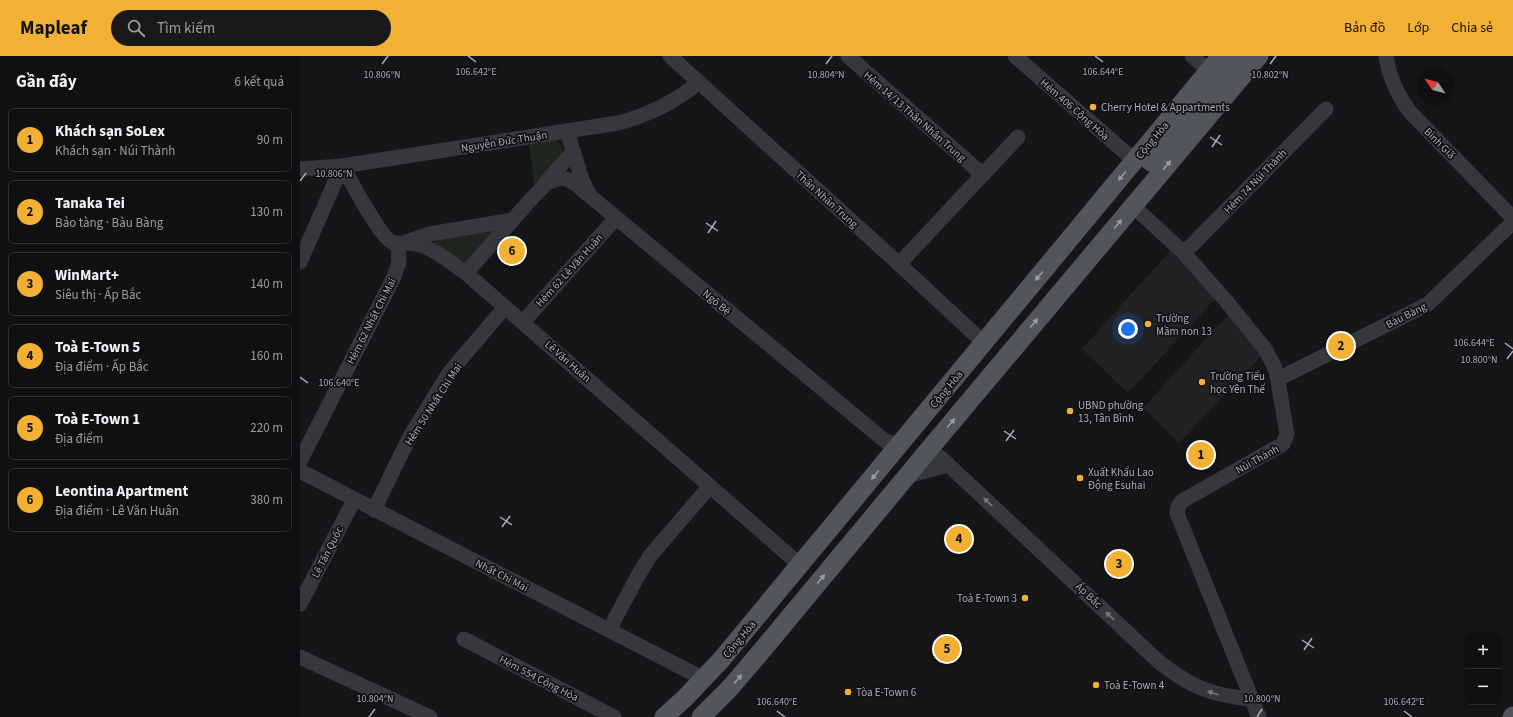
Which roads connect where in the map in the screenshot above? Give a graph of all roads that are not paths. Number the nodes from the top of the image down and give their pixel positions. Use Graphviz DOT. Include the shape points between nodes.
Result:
graph roads {
  1 [pos="670,56"];
  2 [pos="848,56"];
  3 [pos="1015,56"];
  4 [pos="1192,56"];
  5 [pos="1221,56"];
  6 [pos="1239,56"];
  7 [pos="1259,56"];
  8 [pos="1386,56"];
  9 [pos="1209,71"];
  10 [pos="699,82"];
  11 [pos="1326,109"];
  12 [pos="567,131"];
  13 [pos="1018,137"];
  14 [pos="574,152"];
  15 [pos="1135,161"];
  16 [pos="342,166"];
  17 [pos="300,169"];
  18 [pos="983,175"];
  19 [pos="540,189"];
  20 [pos="590,196"];
  21 [pos="1133,206"];
  22 [pos="616,218"];
  23 [pos="1513,218"];
  24 [pos="512,220"];
  25 [pos="1513,222"];
  26 [pos="402,243"];
  27 [pos="1184,253"];
  28 [pos="300,262"];
  29 [pos="899,264"];
  30 [pos="466,273"];
  31 [pos="505,307"];
  32 [pos="523,322"];
  33 [pos="984,343"];
  34 [pos="1278,378"];
  35 [pos="913,449"];
  36 [pos="300,461"];
  37 [pos="948,465"];
  38 [pos="300,471"];
  39 [pos="907,476"];
  40 [pos="710,486"];
  41 [pos="354,500"];
  42 [pos="374,510"];
  43 [pos="800,565"];
  44 [pos="300,604"];
  45 [pos="609,630"];
  46 [pos="464,639"];
  47 [pos="300,656"];
  48 [pos="704,679"];
  49 [pos="1251,699"];
  50 [pos="430,717"];
  51 [pos="614,717"];
  52 [pos="664,717"];
  53 [pos="682,717"];
  54 [pos="701,717"];
  55 [pos="1259,717"];
  1 -- 10 [label="street, Thân Nhân Trung"];
  2 -- 18 [label="street, Hẻm 14/13 Thân Nhân Trung"];
  3 -- 15 [label="street, Hẻm 406 Cộng Hòa"];
  4 -- 9 [label="street"];
  5 -- 9 [label="main road, Cộng Hòa"];
  6 -- 35 [label="main road, Cộng Hòa"];
  21 -- 7 [label="main road, Cộng Hòa, one-way"];
  8 -- 23 [label="street, Bình Giã" via="1397,93 1410,112"];
  9 -- 15 [label="main road, Cộng Hòa"];
  10 -- 12 [label="street, Nguyễn Đức Thuận" via="673,102 642,116 618,123"];
  10 -- 29 [label="street, Thân Nhân Trung"];
  11 -- 27 [label="street, Hẻm 74 Núi Thành"];
  12 -- 14 [label="street, Ngô Bệ"];
  12 -- 16 [label="street, Nguyễn Đức Thuận"];
  13 -- 18 [label="street"];
  14 -- 19 [label="street"];
  14 -- 20 [label="street, Ngô Bệ" via="582,180"];
  15 -- 33 [label="main road, Cộng Hòa, one-way"];
  16 -- 17 [label="street, Nguyễn Đức Thuận"];
  16 -- 26 [label="street, Lê Văn Huân" via="384,235 392,242"];
  16 -- 28 [label="street"];
  18 -- 29 [label="street"];
  19 -- 20 [label="street" via="559,178 576,184"];
  19 -- 24 [label="street"];
  20 -- 22 [label="street, Ngô Bệ"];
  21 -- 27 [label="street, Núi Thành"];
  35 -- 21 [label="main road, Cộng Hòa, one-way"];
  22 -- 32 [label="street, Hẻm 62 Lê Văn Huân"];
  22 -- 35 [label="street, Ngô Bệ" via="885,441"];
  24 -- 26 [label="street" via="429,234"];
  24 -- 30 [label="street"];
  25 -- 34 [label="street, Bàu Bàng" via="1428,304"];
  26 -- 30 [label="street, Lê Văn Huân" via="417,244 430,250"];
  26 -- 36 [label="street, Hẻm 62 Nhất Chi Mai" via="394,278"];
  27 -- 34 [label="street, Núi Thành" via="1265,349"];
  29 -- 33 [label="street, Thân Nhân Trung"];
  30 -- 31 [label="street, Lê Văn Huân"];
  31 -- 32 [label="street, Lê Văn Huân"];
  31 -- 42 [label="street, Hẻm 50 Nhất Chi Mai" via="449,373 409,438"];
  32 -- 40 [label="street, Lê Văn Huân"];
  33 -- 35 [label="main road, Cộng Hòa"];
  34 -- 49 [label="street, Núi Thành" via="1287,434 1283,444 1182,501 1177,510"];
  35 -- 37 [label="street, Ấp Bắc" via="940,457"];
  35 -- 39 [label="main road, Cộng Hòa"];
  35 -- 43 [label="main road, Cộng Hòa, one-way"];
  35 -- 53 [label="main road, Cộng Hòa" via="734,665"];
  37 -- 39 [label="street"];
  49 -- 37 [label="street, Ấp Bắc, one-way" via="1229,697 1208,691 1174,673 1148,652"];
  38 -- 41 [label="street, Nhất Chi Mai"];
  54 -- 39 [label="main road, Cộng Hòa, one-way" via="747,668"];
  40 -- 43 [label="street, Lê Văn Huân"];
  40 -- 45 [label="street" via="650,556"];
  41 -- 42 [label="street, Nhất Chi Mai"];
  41 -- 44 [label="street, Lê Tấn Quốc"];
  42 -- 45 [label="street, Nhất Chi Mai"];
  43 -- 48 [label="main road, Cộng Hòa"];
  45 -- 48 [label="street, Nhất Chi Mai"];
  46 -- 51 [label="street, Hẻm 554 Cộng Hòa"];
  47 -- 50 [label="street"];
  48 -- 52 [label="main road, Cộng Hòa"];
  49 -- 55 [label="street"];
}
